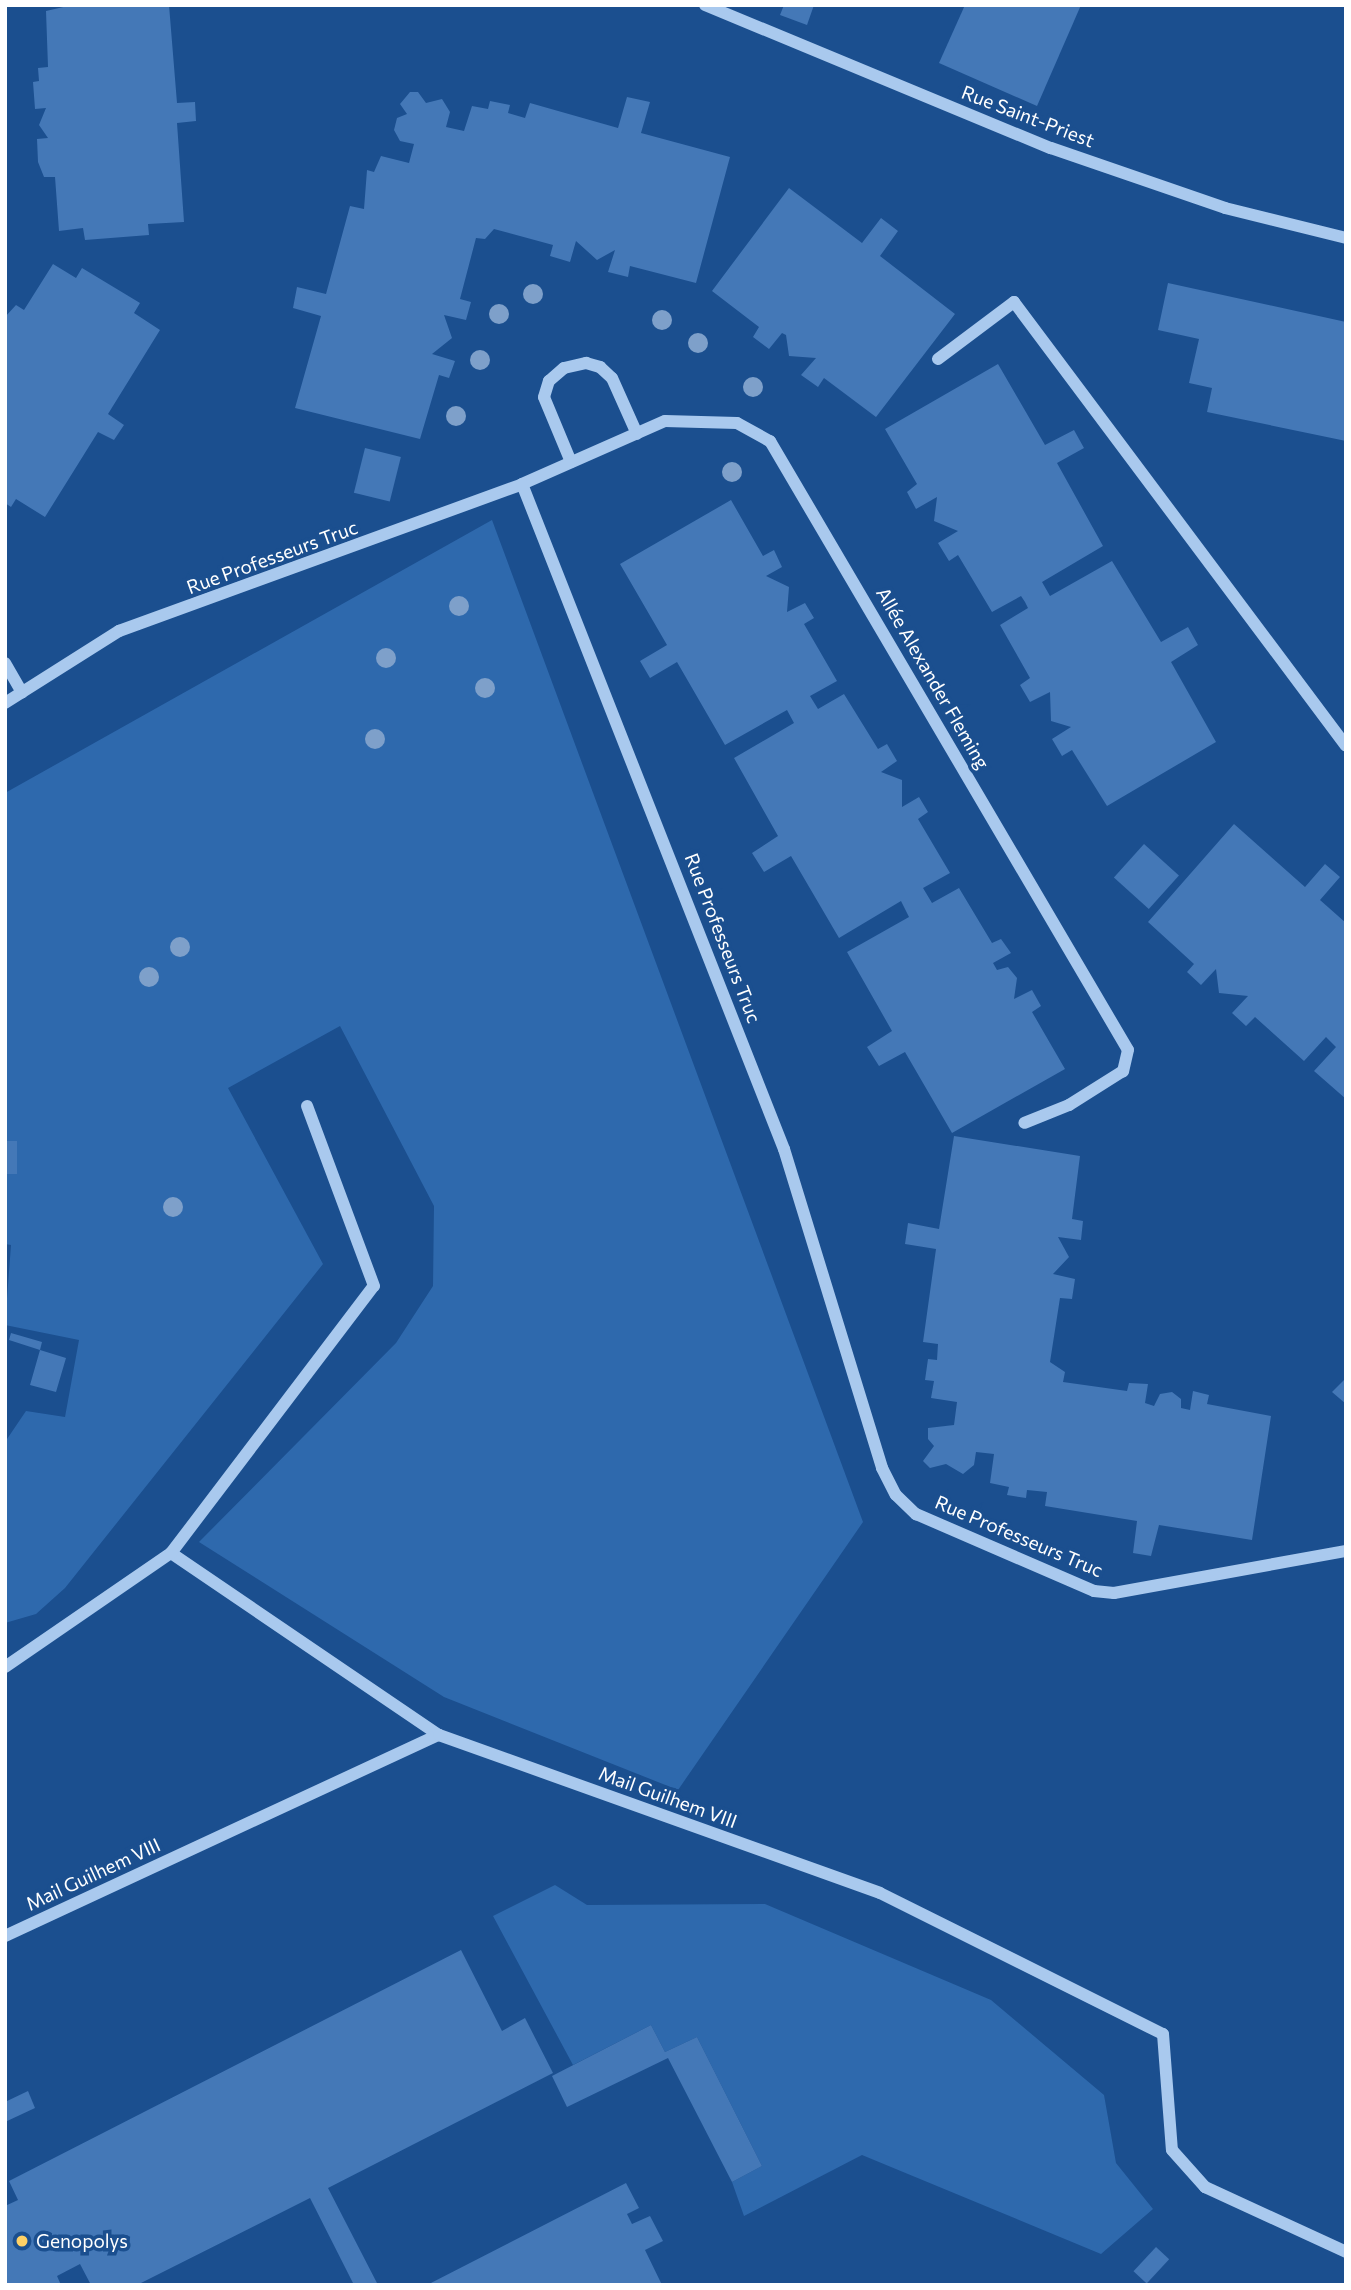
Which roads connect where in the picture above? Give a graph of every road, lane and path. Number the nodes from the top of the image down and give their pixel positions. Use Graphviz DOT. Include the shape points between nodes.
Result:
graph roads {
  1 [pos="705,5"];
  2 [pos="1346,238"];
  3 [pos="938,359"];
  4 [pos="636,434"];
  5 [pos="571,462"];
  6 [pos="522,484"];
  7 [pos="5,663"];
  8 [pos="22,692"];
  9 [pos="5,703"];
  10 [pos="1346,746"];
  11 [pos="307,1106"];
  12 [pos="1024,1123"];
  13 [pos="1346,1551"];
  14 [pos="171,1553"];
  15 [pos="5,1667"];
  16 [pos="439,1735"];
  17 [pos="5,1936"];
  18 [pos="1346,2252"];
  1 -- 2 [label="street, Rue Saint-Priest" via="1051,148 1225,208"];
  3 -- 10 [label="street" via="1014,302"];
  4 -- 5 [label="street, Allée Alexander Fleming"];
  4 -- 5 [label="street" via="612,378 600,367 586,363 565,368 550,381 544,397"];
  4 -- 12 [label="street, Allée Alexander Fleming" via="666,421 695,420 737,423 770,441 1128,1050 1124,1071 1069,1105"];
  5 -- 6 [label="street, Allée Alexander Fleming"];
  6 -- 8 [label="street, Rue Professeurs Truc" via="119,631"];
  6 -- 13 [label="street, Rue Professeurs Truc" via="784,1149 881,1468 896,1495 916,1514 1094,1591 1114,1593"];
  7 -- 8 [label="street"];
  8 -- 9 [label="street, Rue Professeurs Truc"];
  11 -- 14 [label="street" via="374,1286"];
  14 -- 15 [label="street"];
  14 -- 16 [label="street"];
  16 -- 17 [label="street, Mail Guilhem VIII"];
  16 -- 18 [label="street, Mail Guilhem VIII" via="880,1893 1163,2034 1172,2150 1205,2187"];
}
